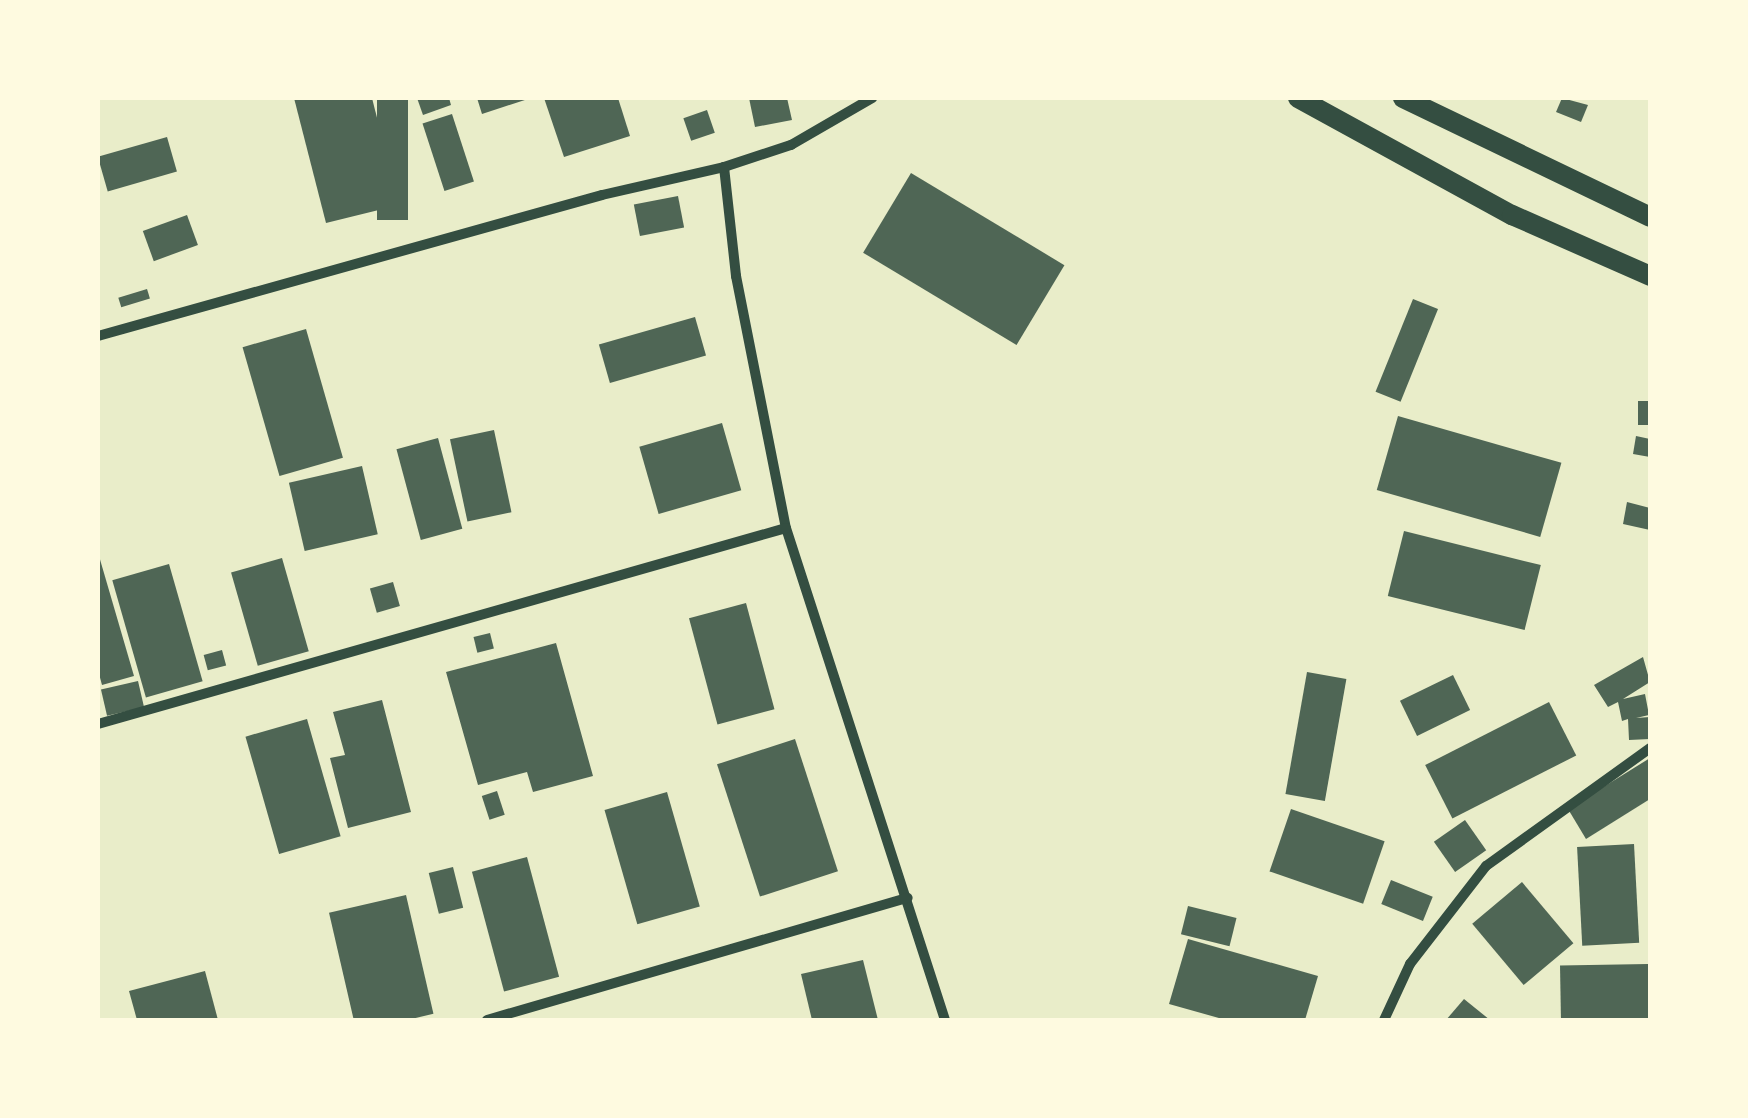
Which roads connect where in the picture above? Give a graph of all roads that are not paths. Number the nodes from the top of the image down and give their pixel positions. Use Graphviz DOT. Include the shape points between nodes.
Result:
graph roads {
  1 [pos="872,98"];
  2 [pos="1298,98"];
  3 [pos="1403,98"];
  4 [pos="724,167"];
  5 [pos="1650,217"];
  6 [pos="1650,276"];
  7 [pos="98,336"];
  8 [pos="786,528"];
  9 [pos="98,724"];
  10 [pos="1650,748"];
  11 [pos="908,898"];
  12 [pos="487,1020"];
  13 [pos="945,1020"];
  14 [pos="1384,1020"];
  1 -- 4 [label="street" via="791,144"];
  2 -- 6 [label="main road" via="1512,215"];
  3 -- 5 [label="main road"];
  4 -- 7 [label="street"];
  4 -- 8 [label="street" via="736,276"];
  8 -- 9 [label="street"];
  8 -- 11 [label="street"];
  10 -- 14 [label="street" via="1486,866 1410,964"];
  11 -- 12 [label="street"];
  11 -- 13 [label="street"];
}
